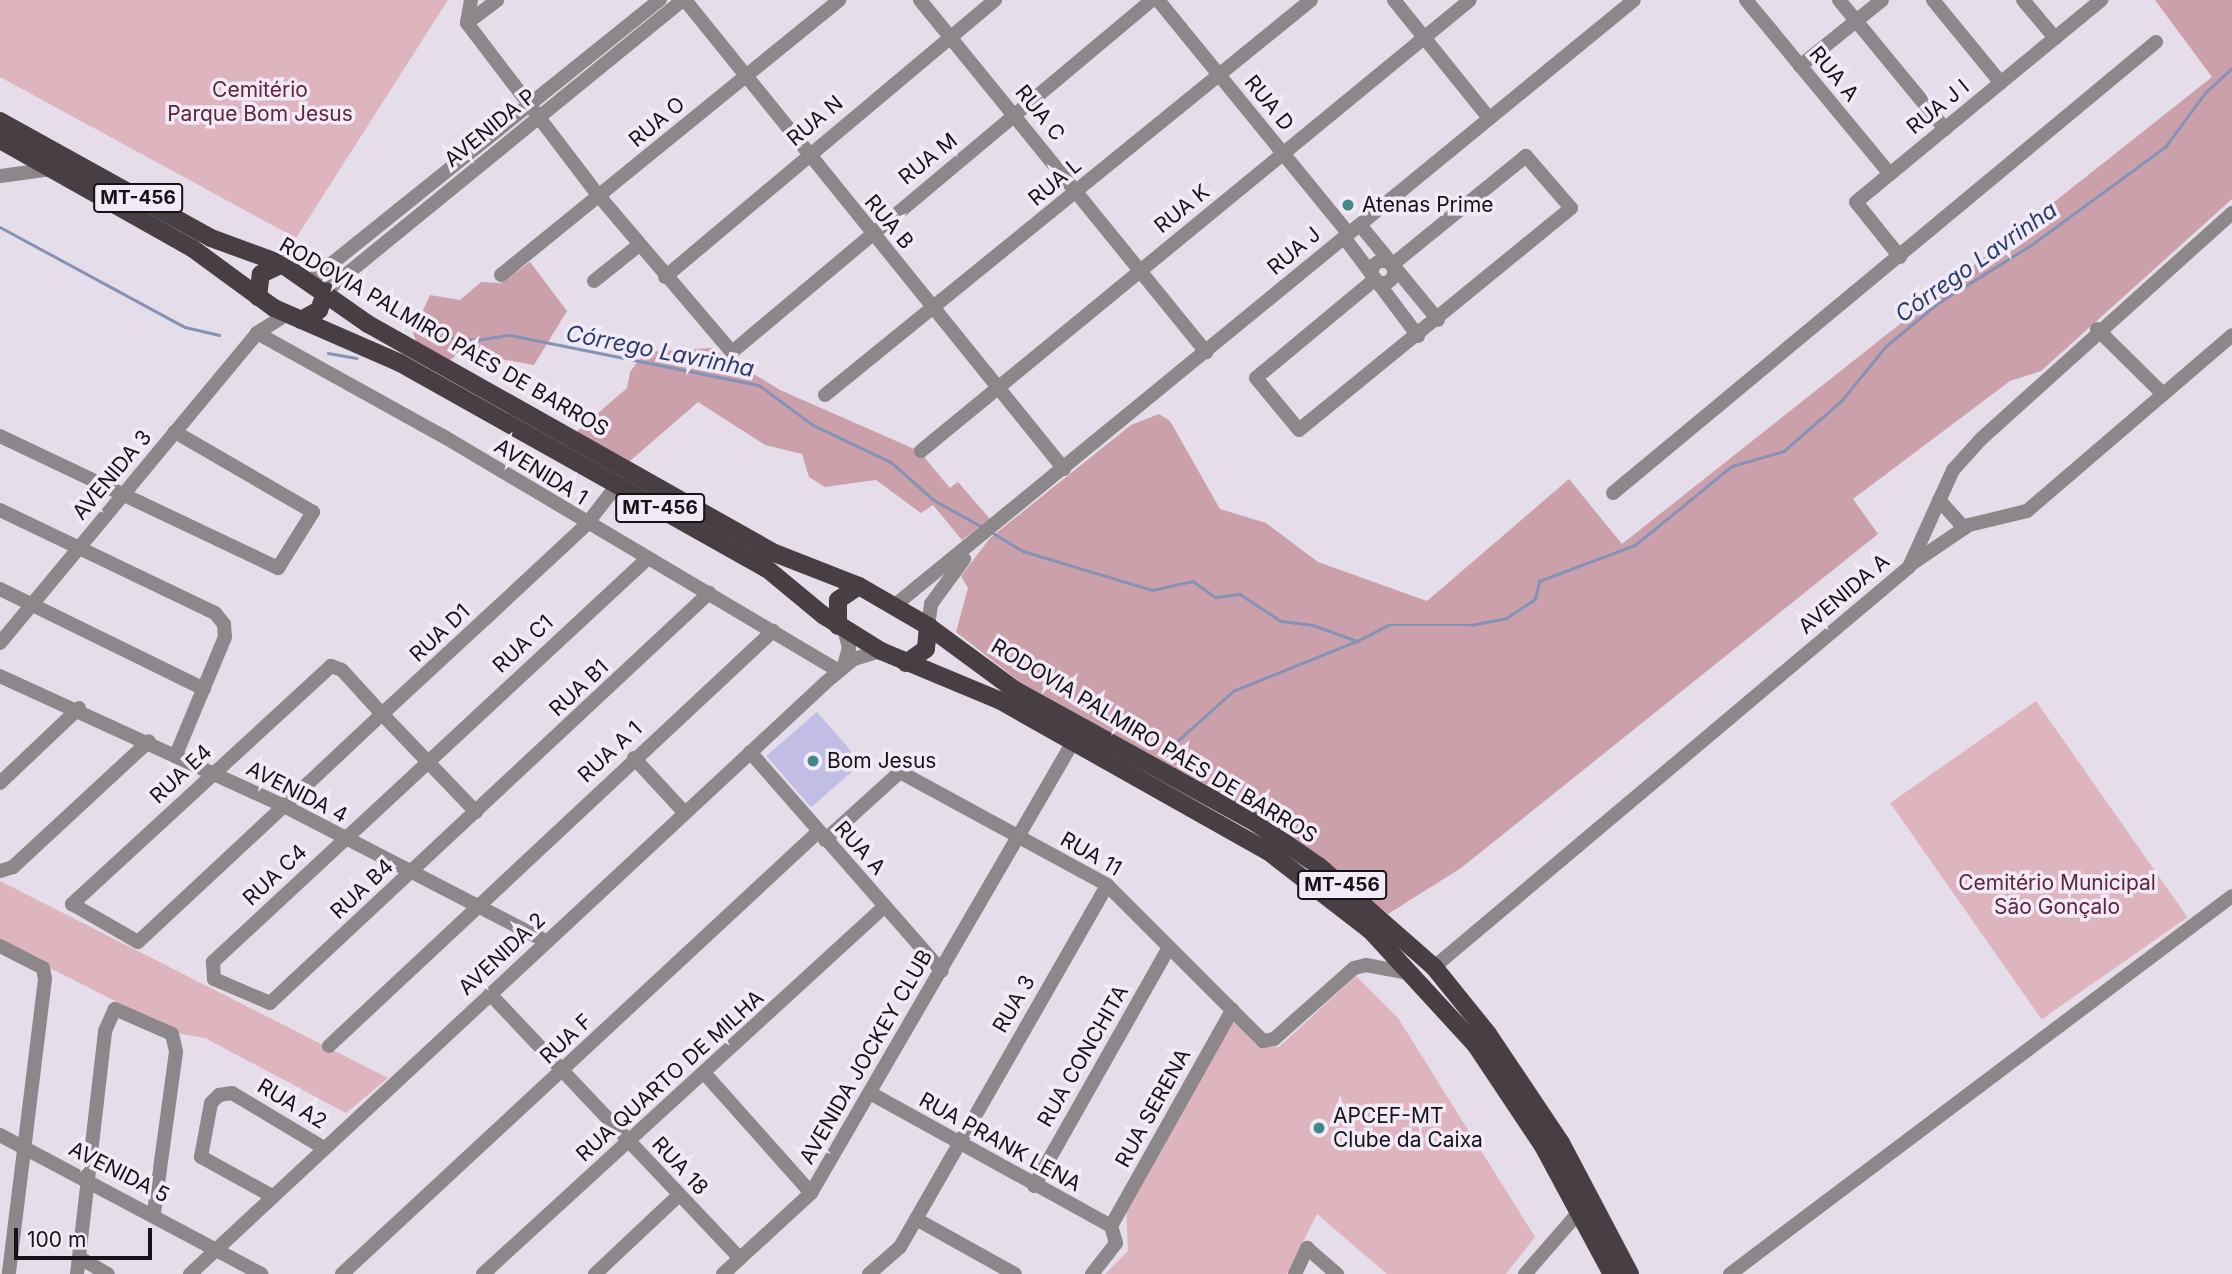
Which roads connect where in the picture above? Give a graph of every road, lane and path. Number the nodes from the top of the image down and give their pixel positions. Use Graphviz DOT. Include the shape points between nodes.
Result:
graph roads {
  1 [pos="471,0"];
  2 [pos="497,0"];
  3 [pos="660,0"];
  4 [pos="684,0"];
  5 [pos="839,0"];
  6 [pos="920,0"];
  7 [pos="995,0"];
  8 [pos="1152,0"];
  9 [pos="1158,0"];
  10 [pos="1311,0"];
  11 [pos="1394,0"];
  12 [pos="1470,0"];
  13 [pos="1633,0"];
  14 [pos="1746,0"];
  15 [pos="1839,0"];
  16 [pos="1882,0"];
  17 [pos="1933,0"];
  18 [pos="2023,0"];
  19 [pos="2101,0"];
  20 [pos="1856,21"];
  21 [pos="467,23"];
  22 [pos="951,36"];
  23 [pos="1424,37"];
  24 [pos="2055,38"];
  25 [pos="2156,42"];
  26 [pos="1800,66"];
  27 [pos="1219,75"];
  28 [pos="743,78"];
  29 [pos="2000,83"];
  30 [pos="534,111"];
  31 [pos="1015,115"];
  32 [pos="1489,118"];
  33 [pos="0,121"];
  34 [pos="1945,129"];
  35 [pos="0,140"];
  36 [pos="1283,153"];
  37 [pos="807,155"];
  38 [pos="52,169"];
  39 [pos="1890,174"];
  40 [pos="0,176"];
  41 [pos="1077,191"];
  42 [pos="599,196"];
  43 [pos="2232,213"];
  44 [pos="1364,231"];
  45 [pos="870,233"];
  46 [pos="1349,238"];
  47 [pos="639,245"];
  48 [pos="1900,257"];
  49 [pos="282,264"];
  50 [pos="1392,265"];
  51 [pos="1140,270"];
  52 [pos="501,275"];
  53 [pos="665,277"];
  54 [pos="1374,280"];
  55 [pos="310,281"];
  56 [pos="594,281"];
  57 [pos="326,291"];
  58 [pos="258,297"];
  59 [pos="935,309"];
  60 [pos="294,317"];
  61 [pos="1438,320"];
  62 [pos="2096,329"];
  63 [pos="257,333"];
  64 [pos="2232,335"];
  65 [pos="1418,336"];
  66 [pos="1206,352"];
  67 [pos="999,386"];
  68 [pos="2163,394"];
  69 [pos="825,395"];
  70 [pos="175,432"];
  71 [pos="0,436"];
  72 [pos="921,451"];
  73 [pos="1064,469"];
  74 [pos="617,485"];
  75 [pos="1613,493"];
  76 [pos="122,497"];
  77 [pos="1939,500"];
  78 [pos="0,510"];
  79 [pos="586,525"];
  80 [pos="1964,528"];
  81 [pos="983,537"];
  82 [pos="79,548"];
  83 [pos="648,558"];
  84 [pos="1909,566"];
  85 [pos="859,586"];
  86 [pos="0,589"];
  87 [pos="709,593"];
  88 [pos="31,604"];
  89 [pos="894,606"];
  90 [pos="929,626"];
  91 [pos="841,627"];
  92 [pos="773,631"];
  93 [pos="0,643"];
  94 [pos="881,651"];
  95 [pos="906,663"];
  96 [pos="841,669"];
  97 [pos="0,676"];
  98 [pos="0,684"];
  99 [pos="24,685"];
  100 [pos="204,689"];
  101 [pos="79,708"];
  102 [pos="382,714"];
  103 [pos="149,741"];
  104 [pos="1073,743"];
  105 [pos="750,752"];
  106 [pos="176,755"];
  107 [pos="634,758"];
  108 [pos="427,761"];
  109 [pos="900,772"];
  110 [pos="212,773"];
  111 [pos="0,783"];
  112 [pos="284,806"];
  113 [pos="476,812"];
  114 [pos="684,812"];
  115 [pos="821,836"];
  116 [pos="1016,837"];
  117 [pos="344,840"];
  118 [pos="6,869"];
  119 [pos="409,875"];
  120 [pos="1107,885"];
  121 [pos="2232,897"];
  122 [pos="478,906"];
  123 [pos="884,907"];
  124 [pos="138,942"];
  125 [pos="547,942"];
  126 [pos="0,946"];
  127 [pos="1169,947"];
  128 [pos="1434,967"];
  129 [pos="942,971"];
  130 [pos="1415,974"];
  131 [pos="490,994"];
  132 [pos="277,998"];
  133 [pos="1232,1010"];
  134 [pos="329,1046"];
  135 [pos="562,1072"];
  136 [pos="706,1074"];
  137 [pos="870,1093"];
  138 [pos="0,1135"];
  139 [pos="629,1142"];
  140 [pos="958,1143"];
  141 [pos="24,1147"];
  142 [pos="324,1148"];
  143 [pos="89,1179"];
  144 [pos="1034,1186"];
  145 [pos="811,1193"];
  146 [pos="272,1196"];
  147 [pos="678,1196"];
  148 [pos="1579,1212"];
  149 [pos="154,1213"];
  150 [pos="916,1219"];
  151 [pos="1111,1226"];
  152 [pos="218,1248"];
  153 [pos="80,1258"];
  154 [pos="740,1258"];
  155 [pos="9,1274"];
  156 [pos="78,1274"];
  157 [pos="108,1274"];
  158 [pos="190,1274"];
  159 [pos="261,1274"];
  160 [pos="342,1274"];
  161 [pos="483,1274"];
  162 [pos="595,1274"];
  163 [pos="723,1274"];
  164 [pos="869,1274"];
  165 [pos="1015,1274"];
  166 [pos="1092,1274"];
  167 [pos="1295,1274"];
  168 [pos="1337,1274"];
  169 [pos="1525,1274"];
  170 [pos="1612,1274"];
  171 [pos="1630,1274"];
  172 [pos="1730,1274"];
  1 -- 21 [label="street"];
  2 -- 21 [label="street"];
  3 -- 30 [label="street, AVENIDA P"];
  4 -- 28 [label="street, RUA B"];
  4 -- 30 [label="street, AVENIDA P"];
  5 -- 28 [label="street, RUA O"];
  6 -- 22 [label="street, RUA C"];
  7 -- 22 [label="street, RUA N"];
  8 -- 31 [label="street, RUA M"];
  9 -- 27 [label="street, RUA D"];
  10 -- 27 [label="street, RUA L"];
  11 -- 23 [label="street"];
  12 -- 23 [label="street, RUA K"];
  13 -- 32 [label="street, RUA J"];
  14 -- 26 [label="street, RUA A"];
  15 -- 20 [label="street"];
  16 -- 20 [label="street"];
  17 -- 29 [label="street"];
  18 -- 24 [label="street"];
  19 -- 24 [label="street, RUA J I"];
  20 -- 26 [label="street"];
  20 -- 34 [label="street"];
  21 -- 30 [label="street"];
  22 -- 31 [label="street, RUA C"];
  22 -- 37 [label="street, RUA N"];
  23 -- 32 [label="street"];
  23 -- 36 [label="street, RUA K"];
  24 -- 29 [label="street, RUA J I"];
  25 -- 48 [label="street"];
  26 -- 39 [label="street, RUA A"];
  27 -- 36 [label="street, RUA D"];
  27 -- 41 [label="street, RUA L"];
  28 -- 37 [label="street, RUA B"];
  28 -- 42 [label="street, RUA O"];
  29 -- 34 [label="street, RUA J I"];
  30 -- 42 [label="street"];
  30 -- 55 [label="street, AVENIDA P"];
  30 -- 57 [label="street, AVENIDA P"];
  31 -- 41 [label="street, RUA C"];
  31 -- 45 [label="street, RUA M"];
  32 -- 46 [label="street, RUA J"];
  33 -- 49 [label="main road, RODOVIA PALMIRO PAES DE BARROS / MT-456" via="211,238"];
  34 -- 39 [label="street, RUA J I"];
  35 -- 38 [label="main road, RODOVIA PALMIRO PAES DE BARROS / MT-456"];
  36 -- 46 [label="street, RUA D"];
  36 -- 51 [label="street, RUA K"];
  37 -- 45 [label="street, RUA B"];
  37 -- 53 [label="street, RUA N"];
  38 -- 40 [label="street" via="16,178"];
  38 -- 58 [label="main road, RODOVIA PALMIRO PAES DE BARROS / MT-456" via="192,248"];
  39 -- 48 [label="street, RUA J I" via="1856,202"];
  41 -- 51 [label="street, RUA C"];
  41 -- 59 [label="street, RUA L"];
  42 -- 47 [label="street"];
  42 -- 52 [label="street, RUA O"];
  43 -- 62 [label="street, AVENIDA A"];
  44 -- 50 [label="street"];
  45 -- 53 [label="street, RUA M" via="732,352"];
  45 -- 59 [label="street, RUA B"];
  46 -- 54 [label="street, RUA D"];
  46 -- 66 [label="street, RUA J"];
  47 -- 53 [label="street"];
  47 -- 56 [label="street"];
  48 -- 75 [label="street"];
  49 -- 55 [label="main road, RODOVIA PALMIRO PAES DE BARROS / MT-456"];
  49 -- 58 [label="main road" via="261,274"];
  50 -- 54 [label="street" via="1376,263"];
  50 -- 61 [label="street"];
  50 -- 61 [label="street" via="1525,156 1571,208"];
  51 -- 66 [label="street, RUA C"];
  51 -- 67 [label="street, RUA K"];
  54 -- 65 [label="street, RUA D"];
  54 -- 65 [label="street" via="1256,378 1299,430"];
  55 -- 57 [label="main road, RODOVIA PALMIRO PAES DE BARROS / MT-456"];
  57 -- 60 [label="main road" via="319,310"];
  57 -- 85 [label="main road, RODOVIA PALMIRO PAES DE BARROS / MT-456" via="369,324 772,552"];
  58 -- 60 [label="main road, RODOVIA PALMIRO PAES DE BARROS / MT-456"];
  58 -- 63 [label="street" via="262,316"];
  59 -- 67 [label="street, RUA B"];
  59 -- 69 [label="street, RUA L"];
  60 -- 63 [label="street, AVENIDA 3"];
  60 -- 74 [label="main road, RODOVIA PALMIRO PAES DE BARROS / MT-456" via="400,363"];
  61 -- 65 [label="street"];
  62 -- 68 [label="street"];
  62 -- 77 [label="street, AVENIDA A" via="1981,439 1953,470"];
  63 -- 70 [label="street, AVENIDA 3"];
  63 -- 79 [label="street, AVENIDA 1" via="443,436"];
  64 -- 68 [label="street"];
  66 -- 73 [label="street, RUA J"];
  67 -- 72 [label="street, RUA K"];
  67 -- 73 [label="street, RUA B"];
  68 -- 80 [label="street" via="2027,511"];
  70 -- 76 [label="street, AVENIDA 3"];
  70 -- 76 [label="street" via="313,512 278,568"];
  71 -- 76 [label="street"];
  73 -- 81 [label="street, RUA J"];
  74 -- 79 [label="street, RUA D1"];
  74 -- 91 [label="main road, RODOVIA PALMIRO PAES DE BARROS / MT-456" via="766,568"];
  76 -- 82 [label="street, AVENIDA 3"];
  77 -- 80 [label="street"];
  77 -- 84 [label="street, AVENIDA A"];
  78 -- 82 [label="street"];
  79 -- 83 [label="street, AVENIDA 1"];
  79 -- 102 [label="street, RUA D1"];
  80 -- 84 [label="street"];
  81 -- 89 [label="street, RUA J"];
  81 -- 90 [label="street, RUA J" via="939,589"];
  82 -- 88 [label="street, AVENIDA 3"];
  82 -- 100 [label="street" via="215,613 224,624 225,637"];
  83 -- 87 [label="street, AVENIDA 1"];
  83 -- 108 [label="street, RUA C1"];
  84 -- 128 [label="street, AVENIDA A"];
  85 -- 89 [label="main road, RODOVIA PALMIRO PAES DE BARROS / MT-456"];
  85 -- 91 [label="main road" via="838,600"];
  86 -- 88 [label="street"];
  87 -- 92 [label="street, AVENIDA 1"];
  87 -- 113 [label="street, RUA B1"];
  88 -- 93 [label="street, AVENIDA 3"];
  88 -- 100 [label="street"];
  89 -- 90 [label="main road, RODOVIA PALMIRO PAES DE BARROS / MT-456"];
  90 -- 95 [label="main road" via="926,649"];
  90 -- 128 [label="main road, RODOVIA PALMIRO PAES DE BARROS / MT-456" via="1015,690 1256,823 1320,867"];
  91 -- 94 [label="main road, RODOVIA PALMIRO PAES DE BARROS / MT-456"];
  91 -- 96 [label="street" via="849,648"];
  92 -- 96 [label="street, AVENIDA 1"];
  92 -- 107 [label="street, RUA A 1"];
  94 -- 95 [label="main road, RODOVIA PALMIRO PAES DE BARROS / MT-456"];
  94 -- 96 [label="street, AVENIDA 2"];
  95 -- 104 [label="main road, RODOVIA PALMIRO PAES DE BARROS / MT-456" via="999,700"];
  96 -- 105 [label="street, AVENIDA 2"];
  97 -- 99 [label="street, AVENIDA 4"];
  98 -- 99 [label="street, AVENIDA 4"];
  99 -- 101 [label="street, AVENIDA 4"];
  100 -- 106 [label="street"];
  101 -- 103 [label="street, AVENIDA 4"];
  101 -- 111 [label="street"];
  102 -- 108 [label="street"];
  102 -- 110 [label="street, RUA E4" via="342,670 331,666"];
  102 -- 112 [label="street, RUA D1"];
  103 -- 106 [label="street, AVENIDA 4"];
  103 -- 118 [label="street"];
  104 -- 116 [label="street"];
  104 -- 130 [label="main road, RODOVIA PALMIRO PAES DE BARROS / MT-456" via="1269,852 1370,930"];
  105 -- 114 [label="street, AVENIDA 2"];
  105 -- 115 [label="street, RUA A"];
  106 -- 110 [label="street, AVENIDA 4"];
  107 -- 114 [label="street"];
  107 -- 122 [label="street, RUA A 1"];
  108 -- 113 [label="street"];
  108 -- 117 [label="street, RUA C4"];
  109 -- 115 [label="street, RUA F"];
  109 -- 116 [label="street, RUA 11"];
  110 -- 112 [label="street, AVENIDA 4"];
  110 -- 124 [label="street, RUA E4" via="72,904"];
  112 -- 117 [label="street, AVENIDA 4"];
  112 -- 124 [label="street, RUA D1"];
  113 -- 119 [label="street, RUA B4"];
  114 -- 125 [label="street, AVENIDA 2"];
  115 -- 123 [label="street, RUA A"];
  115 -- 135 [label="street, RUA F"];
  116 -- 120 [label="street, RUA 11"];
  116 -- 129 [label="street, AVENIDA JOCKEY CLUB"];
  117 -- 119 [label="street, AVENIDA 4"];
  117 -- 132 [label="street, RUA C4" via="213,962 214,979 263,1004"];
  119 -- 122 [label="street, AVENIDA 4"];
  119 -- 132 [label="street, RUA B4"];
  120 -- 127 [label="street, RUA 11"];
  120 -- 140 [label="street, RUA 3"];
  121 -- 172 [label="street"];
  122 -- 125 [label="street, AVENIDA 4"];
  122 -- 134 [label="street, RUA A 1"];
  123 -- 129 [label="street, RUA A"];
  123 -- 136 [label="street, RUA QUARTO DE MILHA"];
  125 -- 131 [label="street, AVENIDA 2"];
  126 -- 141 [label="street" via="43,968"];
  127 -- 133 [label="street, RUA 11"];
  127 -- 144 [label="street, RUA CONCHITA"];
  128 -- 171 [label="main road, RODOVIA PALMIRO PAES DE BARROS / MT-456" via="1522,1080"];
  129 -- 137 [label="street, AVENIDA JOCKEY CLUB"];
  130 -- 133 [label="street, RUA 11" via="1366,965 1354,968 1274,1039 1256,1036"];
  130 -- 148 [label="main road, RODOVIA PALMIRO PAES DE BARROS / MT-456" via="1506,1089"];
  131 -- 135 [label="street"];
  131 -- 142 [label="street, AVENIDA 2"];
  133 -- 151 [label="street, RUA SERENA"];
  135 -- 139 [label="street, RUA 18"];
  135 -- 160 [label="street, RUA F"];
  136 -- 139 [label="street, RUA QUARTO DE MILHA"];
  136 -- 145 [label="street"];
  137 -- 140 [label="street, RUA PRANK LENA"];
  137 -- 145 [label="street, AVENIDA JOCKEY CLUB"];
  138 -- 141 [label="street, AVENIDA 5"];
  139 -- 147 [label="street, RUA 18"];
  139 -- 161 [label="street, RUA QUARTO DE MILHA"];
  140 -- 144 [label="street, RUA PRANK LENA"];
  140 -- 150 [label="street, RUA 3"];
  141 -- 143 [label="street, AVENIDA 5"];
  141 -- 155 [label="street"];
  142 -- 146 [label="street, AVENIDA 2"];
  142 -- 146 [label="street, RUA A2" via="232,1093 219,1095 211,1103 201,1157"];
  143 -- 149 [label="street, AVENIDA 5"];
  143 -- 149 [label="street" via="108,1014 121,1009 172,1034 176,1052"];
  143 -- 153 [label="street"];
  144 -- 151 [label="street, RUA PRANK LENA"];
  145 -- 154 [label="street, AVENIDA JOCKEY CLUB"];
  146 -- 152 [label="street, AVENIDA 2"];
  147 -- 154 [label="street, RUA 18"];
  147 -- 162 [label="street"];
  148 -- 169 [label="street"];
  148 -- 170 [label="main road, RODOVIA PALMIRO PAES DE BARROS / MT-456"];
  149 -- 152 [label="street, AVENIDA 5"];
  150 -- 164 [label="street, RUA 3" via="900,1247"];
  150 -- 165 [label="street"];
  151 -- 166 [label="street, RUA SERENA" via="1115,1243"];
  152 -- 158 [label="street, AVENIDA 2"];
  152 -- 159 [label="street, AVENIDA 5"];
  153 -- 156 [label="street"];
  153 -- 157 [label="street"];
  154 -- 163 [label="street, AVENIDA JOCKEY CLUB"];
  167 -- 168 [label="street" via="1307,1248"];
}
